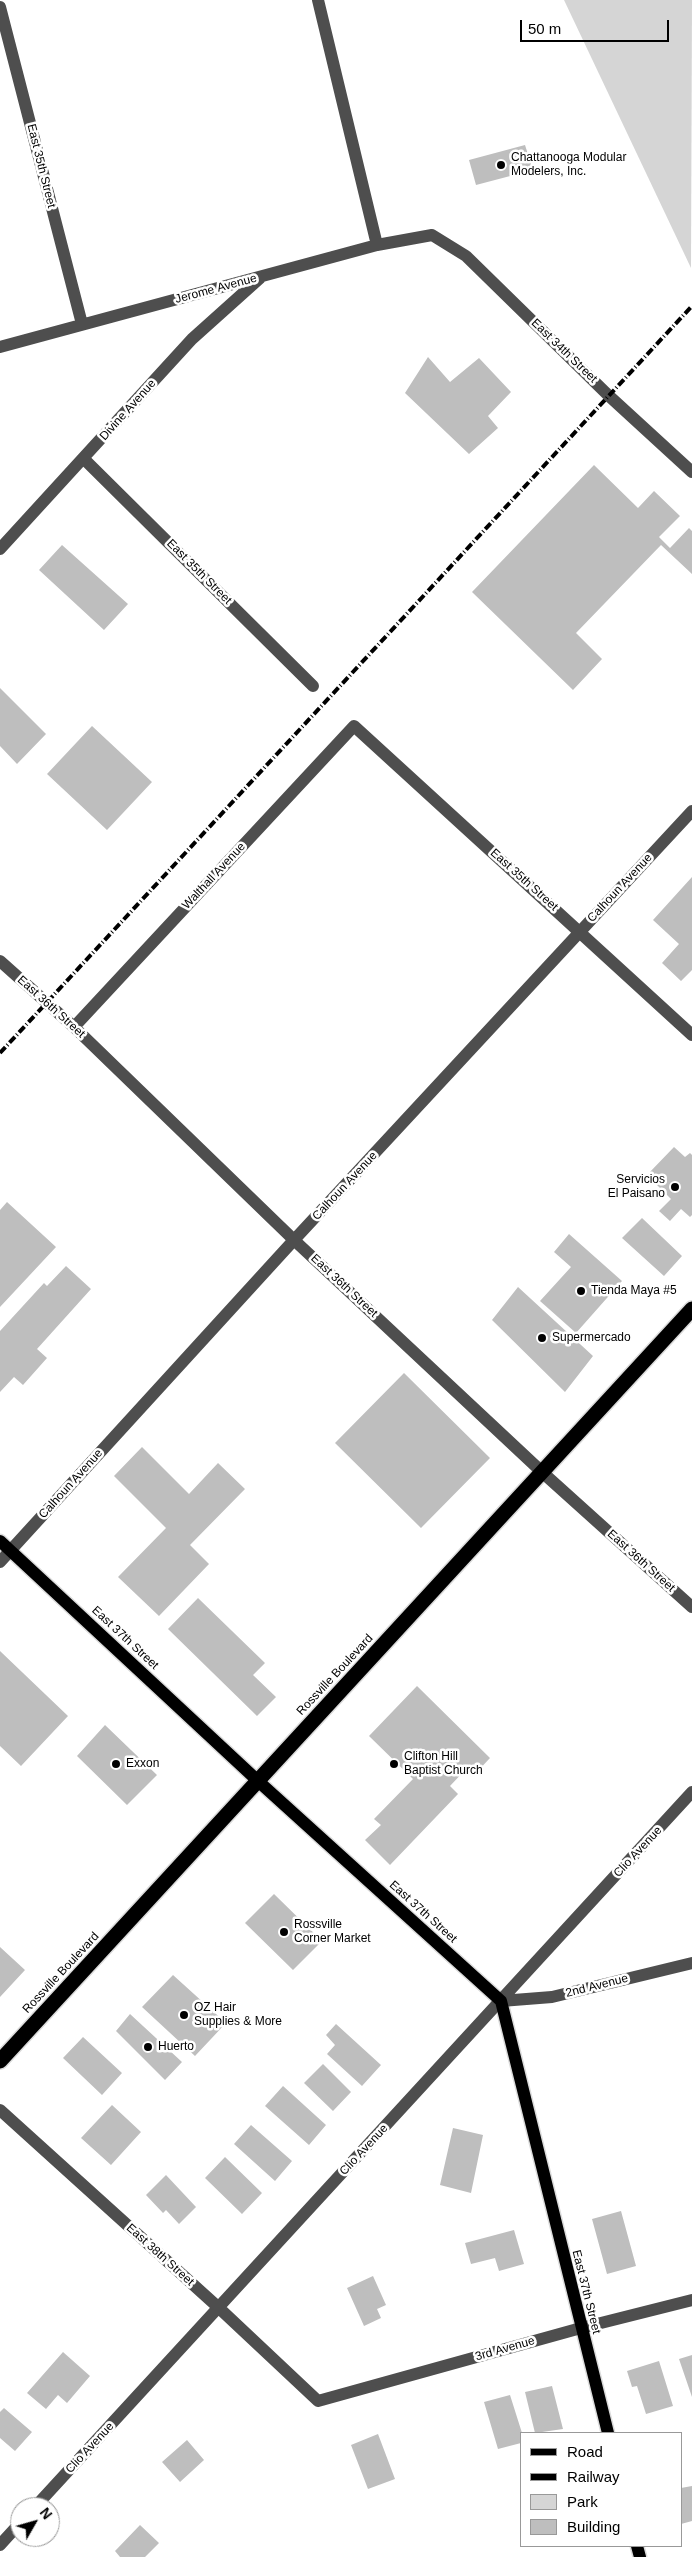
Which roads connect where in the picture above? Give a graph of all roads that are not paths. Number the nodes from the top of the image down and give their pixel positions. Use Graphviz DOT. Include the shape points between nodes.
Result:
graph roads {
  1 [pos="318,0"];
  2 [pos="0,8"];
  3 [pos="432,235"];
  4 [pos="377,245"];
  5 [pos="261,276"];
  6 [pos="82,324"];
  7 [pos="0,347"];
  8 [pos="84,459"];
  9 [pos="692,472"];
  10 [pos="0,549"];
  11 [pos="313,686"];
  12 [pos="354,726"];
  13 [pos="692,812"];
  14 [pos="580,931"];
  15 [pos="0,961"];
  16 [pos="74,1027"];
  17 [pos="692,1035"];
  18 [pos="294,1240"];
  19 [pos="692,1309"];
  20 [pos="542,1472"];
  21 [pos="0,1540"];
  22 [pos="11,1551"];
  23 [pos="0,1562"];
  24 [pos="692,1607"];
  25 [pos="258,1781"];
  26 [pos="692,1792"];
  27 [pos="692,1963"];
  28 [pos="501,2001"];
  29 [pos="0,2061"];
  30 [pos="0,2110"];
  31 [pos="692,2300"];
  32 [pos="219,2308"];
  33 [pos="580,2328"];
  34 [pos="318,2401"];
  35 [pos="608,2432"];
  36 [pos="44,2497"];
  37 [pos="10,2534"];
  38 [pos="0,2545"];
  1 -- 4 [label="street"];
  2 -- 6 [label="street, East 35th Street"];
  3 -- 4 [label="street, Jerome Avenue"];
  3 -- 9 [label="street, East 34th Street" via="466,256"];
  4 -- 5 [label="street, Jerome Avenue"];
  5 -- 6 [label="street, Jerome Avenue"];
  5 -- 8 [label="street, Divine Avenue" via="192,339"];
  6 -- 7 [label="street, Jerome Avenue"];
  8 -- 10 [label="street, Divine Avenue"];
  8 -- 11 [label="street, East 35th Street"];
  12 -- 14 [label="street, East 35th Street"];
  12 -- 16 [label="street, Walthall Avenue"];
  13 -- 14 [label="street, Calhoun Avenue"];
  14 -- 17 [label="street, East 35th Street"];
  14 -- 18 [label="street, Calhoun Avenue"];
  15 -- 16 [label="street, East 36th Street"];
  16 -- 18 [label="street, East 36th Street"];
  18 -- 20 [label="street, East 36th Street"];
  18 -- 22 [label="street, Calhoun Avenue"];
  19 -- 20 [label="highway, Rossville Boulevard"];
  20 -- 24 [label="street, East 36th Street"];
  20 -- 25 [label="highway, Rossville Boulevard"];
  21 -- 22 [label="main road, East 37th Street"];
  22 -- 23 [label="street, Calhoun Avenue"];
  22 -- 25 [label="main road, East 37th Street"];
  25 -- 28 [label="main road, East 37th Street"];
  25 -- 29 [label="highway, Rossville Boulevard"];
  26 -- 28 [label="street, Clio Avenue"];
  27 -- 28 [label="street, 2nd Avenue" via="552,1997"];
  28 -- 32 [label="street, Clio Avenue"];
  28 -- 33 [label="main road, East 37th Street"];
  30 -- 32 [label="street, East 38th Street"];
  31 -- 33 [label="street, 3rd Avenue"];
  32 -- 34 [label="street, East 38th Street"];
  32 -- 36 [label="street, Clio Avenue"];
  33 -- 34 [label="street, 3rd Avenue"];
  33 -- 35 [label="main road, East 37th Street"];
  37 -- 38 [label="street"];
}
